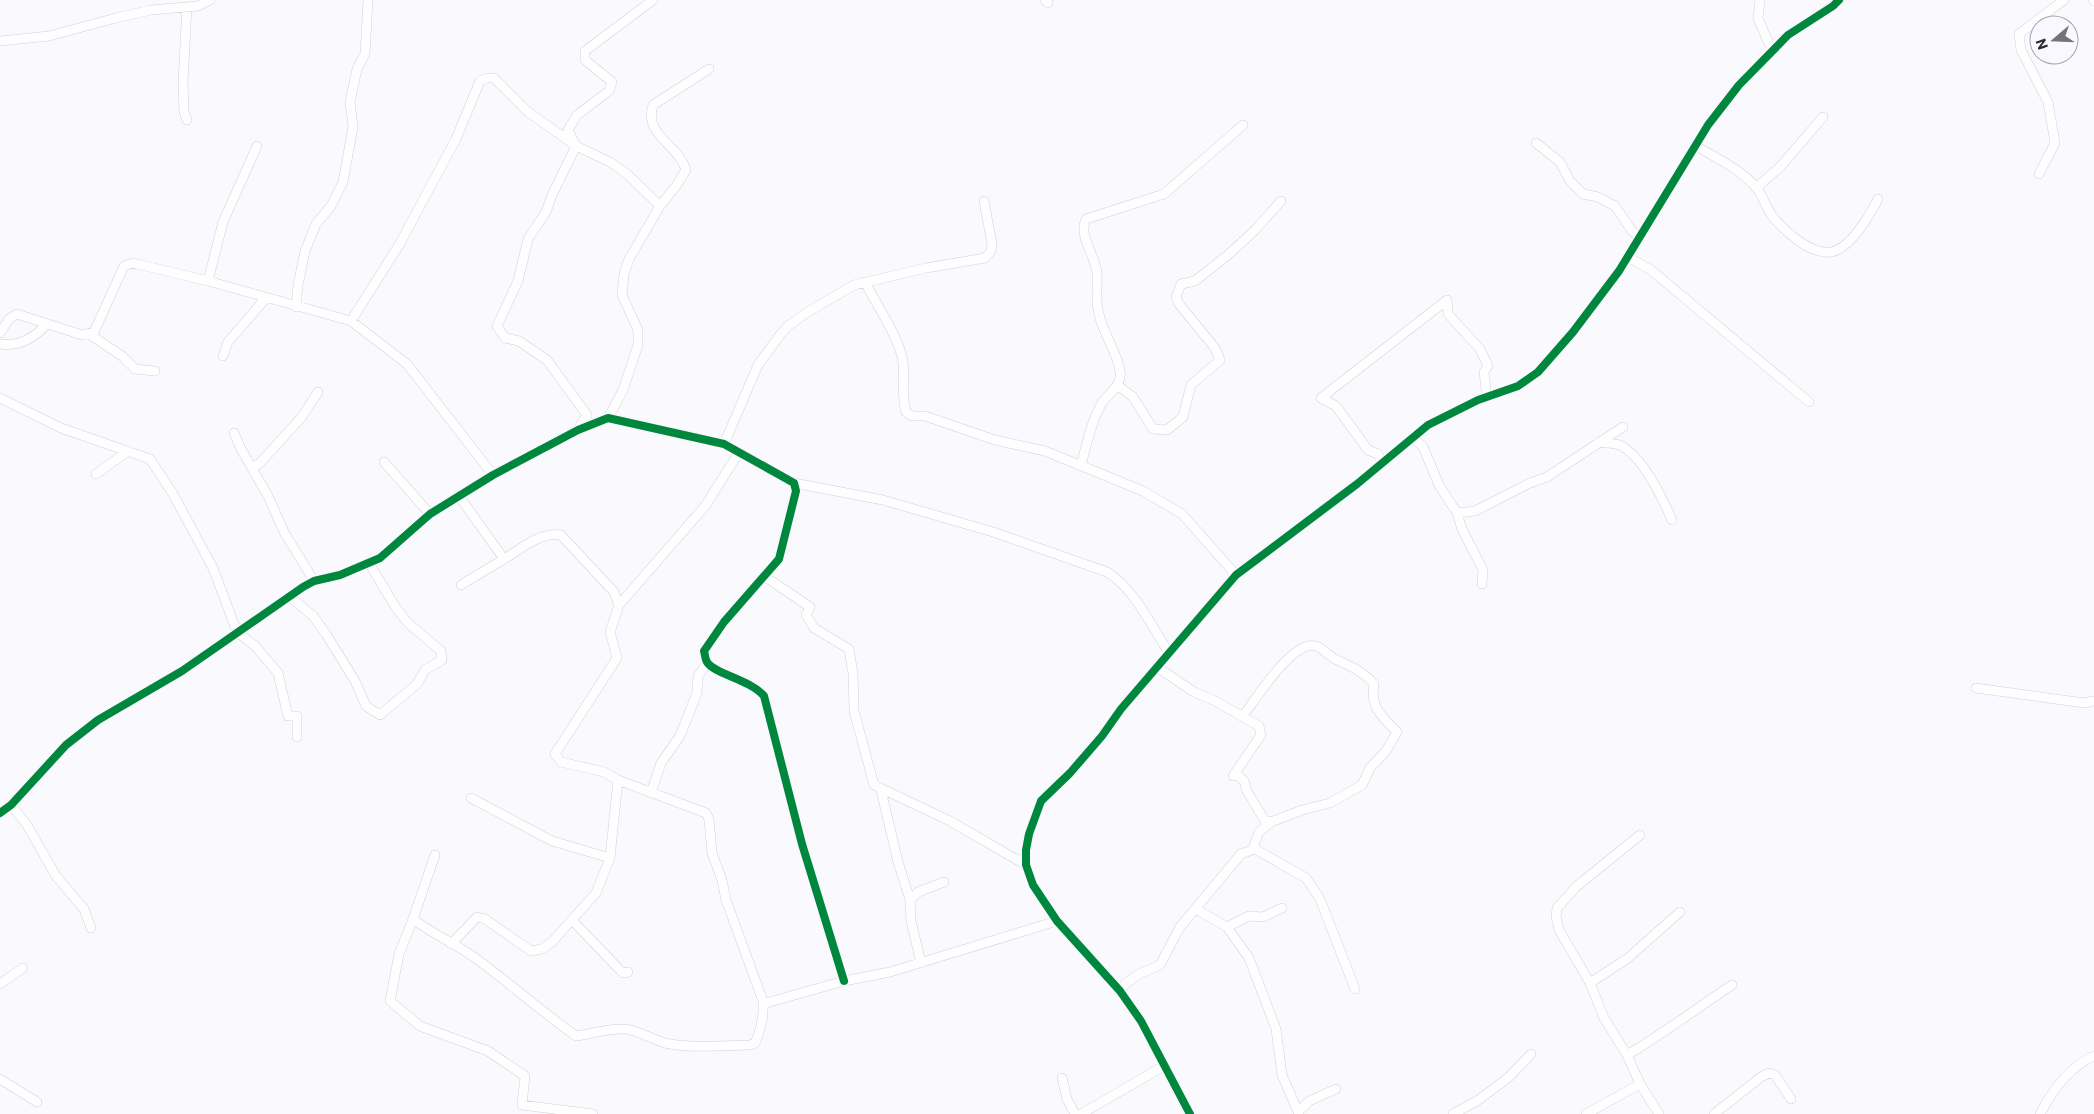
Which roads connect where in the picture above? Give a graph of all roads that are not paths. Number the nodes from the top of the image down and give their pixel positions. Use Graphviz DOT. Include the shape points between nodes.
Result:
graph roads {
  1 [pos="210,0"];
  2 [pos="368,0"];
  3 [pos="653,0"];
  4 [pos="1760,0"];
  5 [pos="1839,0"];
  6 [pos="2064,0"];
  7 [pos="187,7"];
  8 [pos="0,40"];
  9 [pos="1772,51"];
  10 [pos="709,69"];
  11 [pos="1823,117"];
  12 [pos="187,120"];
  13 [pos="1243,125"];
  14 [pos="1536,144"];
  15 [pos="257,146"];
  16 [pos="576,146"];
  17 [pos="1696,146"];
  18 [pos="2039,174"];
  19 [pos="1756,188"];
  20 [pos="1878,199"];
  21 [pos="1281,200"];
  22 [pos="984,201"];
  23 [pos="660,206"];
  24 [pos="1640,237"];
  25 [pos="1628,257"];
  26 [pos="208,281"];
  27 [pos="865,282"];
  28 [pos="266,298"];
  29 [pos="296,307"];
  30 [pos="351,321"];
  31 [pos="46,324"];
  32 [pos="0,333"];
  33 [pos="89,334"];
  34 [pos="0,344"];
  35 [pos="223,356"];
  36 [pos="155,371"];
  37 [pos="1117,385"];
  38 [pos="318,392"];
  39 [pos="1487,397"];
  40 [pos="0,398"];
  41 [pos="1809,402"];
  42 [pos="608,418"];
  43 [pos="1623,427"];
  44 [pos="578,430"];
  45 [pos="234,434"];
  46 [pos="1413,436"];
  47 [pos="1598,442"];
  48 [pos="724,444"];
  49 [pos="128,451"];
  50 [pos="739,452"];
  51 [pos="384,462"];
  52 [pos="1382,462"];
  53 [pos="1082,465"];
  54 [pos="252,468"];
  55 [pos="96,474"];
  56 [pos="493,475"];
  57 [pos="794,483"];
  58 [pos="459,496"];
  59 [pos="1457,513"];
  60 [pos="430,514"];
  61 [pos="1672,520"];
  62 [pos="504,559"];
  63 [pos="369,563"];
  64 [pos="1236,575"];
  65 [pos="764,576"];
  66 [pos="314,581"];
  67 [pos="1482,584"];
  68 [pos="461,585"];
  69 [pos="290,596"];
  70 [pos="619,605"];
  71 [pos="237,632"];
  72 [pos="1169,653"];
  73 [pos="708,663"];
  74 [pos="1157,667"];
  75 [pos="1976,688"];
  76 [pos="2094,701"];
  77 [pos="1243,716"];
  78 [pos="296,737"];
  79 [pos="618,780"];
  80 [pos="881,790"];
  81 [pos="651,793"];
  82 [pos="471,798"];
  83 [pos="12,805"];
  84 [pos="0,813"];
  85 [pos="1271,822"];
  86 [pos="1640,835"];
  87 [pos="1255,849"];
  88 [pos="435,855"];
  89 [pos="610,858"];
  90 [pos="1026,865"];
  91 [pos="944,882"];
  92 [pos="910,900"];
  93 [pos="1282,908"];
  94 [pos="1196,910"];
  95 [pos="1680,912"];
  96 [pos="413,919"];
  97 [pos="572,920"];
  98 [pos="1057,921"];
  99 [pos="1227,927"];
  100 [pos="91,928"];
  101 [pos="451,944"];
  102 [pos="921,963"];
  103 [pos="23,968"];
  104 [pos="628,972"];
  105 [pos="844,981"];
  106 [pos="1590,983"];
  107 [pos="0,984"];
  108 [pos="1732,985"];
  109 [pos="1355,990"];
  110 [pos="1120,991"];
  111 [pos="763,1004"];
  112 [pos="1532,1054"];
  113 [pos="1627,1055"];
  114 [pos="2092,1057"];
  115 [pos="1164,1066"];
  116 [pos="1062,1078"];
  117 [pos="0,1079"];
  118 [pos="1640,1084"];
  119 [pos="1336,1089"];
  120 [pos="1791,1099"];
  121 [pos="37,1102"];
  122 [pos="522,1105"];
  123 [pos="1299,1113"];
  124 [pos="516,1114"];
  125 [pos="593,1114"];
  126 [pos="1075,1114"];
  127 [pos="1081,1114"];
  128 [pos="1190,1114"];
  129 [pos="1453,1114"];
  130 [pos="1586,1114"];
  131 [pos="1659,1114"];
  132 [pos="1714,1114"];
  133 [pos="2040,1114"];
  1 -- 7 [label="street"];
  2 -- 29 [label="street" via="365,54 357,69 350,102 353,127 343,182 331,206 316,224 305,251"];
  3 -- 16 [label="street" via="584,51 585,60 612,82 609,91 578,115 568,130"];
  4 -- 9 [label="street" via="1758,18"];
  5 -- 9 [label="street" via="1788,35"];
  6 -- 18 [label="street" via="2019,34 2021,50 2048,102 2055,143"];
  7 -- 8 [label="street" via="152,10 49,36"];
  7 -- 12 [label="street" via="183,81"];
  9 -- 17 [label="street" via="1739,85"];
  10 -- 23 [label="street" via="653,105 650,113 652,125 683,161 686,170"];
  11 -- 19 [label="street" via="1780,167"];
  13 -- 37 [label="street" via="1164,194 1086,219 1083,234 1094,258 1099,316 1121,373"];
  14 -- 24 [label="street" via="1560,162 1583,194 1615,206"];
  15 -- 26 [label="street" via="223,222"];
  16 -- 23 [label="street" via="627,174"];
  16 -- 30 [label="street" via="527,111 494,78 480,81 456,139 399,246"];
  16 -- 44 [label="street" via="546,212 528,239 518,281 497,326 505,338 519,341 547,360 586,415"];
  17 -- 19 [label="street" via="1734,168"];
  17 -- 24 [label="street"];
  19 -- 20 [label="street" via="1773,216 1794,238 1810,248 1830,252 1848,242"];
  21 -- 37 [label="street" via="1229,254 1195,281 1181,284 1176,297 1178,304 1215,348 1220,360 1191,385 1183,417 1167,430 1153,429 1133,397"];
  22 -- 27 [label="street" via="992,244 991,252 985,258"];
  23 -- 42 [label="street" via="629,259 622,282 622,295 638,330 638,345 623,390"];
  24 -- 25 [label="street"];
  25 -- 39 [label="street" via="1573,332 1538,372 1518,386"];
  25 -- 41 [label="street" via="1651,270"];
  26 -- 28 [label="street"];
  26 -- 33 [label="street" via="127,264 99,325"];
  27 -- 48 [label="street" via="806,313 780,335 758,365"];
  27 -- 53 [label="street" via="896,342 902,361 906,412 995,440 1045,451"];
  28 -- 29 [label="street"];
  28 -- 35 [label="street" via="228,342"];
  29 -- 30 [label="street"];
  30 -- 56 [label="street" via="407,364"];
  31 -- 32 [label="street" via="17,314 9,319"];
  31 -- 33 [label="street" via="82,335"];
  31 -- 34 [label="street" via="25,341"];
  33 -- 36 [label="street" via="135,369"];
  37 -- 53 [label="street" via="1102,404"];
  38 -- 54 [label="street" via="301,418"];
  39 -- 46 [label="street" via="1428,425"];
  39 -- 52 [label="street" via="1484,372 1488,366 1480,349 1448,314 1447,300 1322,398 1336,406 1368,450 1378,454"];
  40 -- 49 [label="street" via="61,428"];
  42 -- 44 [label="street"];
  42 -- 48 [label="street"];
  43 -- 47 [label="street"];
  44 -- 56 [label="street"];
  45 -- 54 [label="street"];
  46 -- 52 [label="street"];
  46 -- 59 [label="street" via="1423,447"];
  47 -- 59 [label="street" via="1547,477 1475,511"];
  47 -- 61 [label="street" via="1621,445 1636,458 1662,496"];
  48 -- 50 [label="street"];
  49 -- 55 [label="street"];
  49 -- 71 [label="street" via="150,459 174,494 213,568"];
  50 -- 57 [label="street"];
  50 -- 70 [label="street" via="706,505"];
  51 -- 60 [label="street"];
  52 -- 64 [label="street"];
  53 -- 64 [label="street" via="1143,490 1182,514"];
  54 -- 66 [label="street" via="284,532"];
  56 -- 58 [label="street"];
  57 -- 65 [label="street" via="796,491 779,559"];
  57 -- 72 [label="street" via="883,500 993,532 1107,572 1127,588"];
  58 -- 60 [label="street"];
  58 -- 62 [label="street"];
  59 -- 67 [label="street" via="1483,570"];
  60 -- 63 [label="street" via="380,558"];
  62 -- 68 [label="street"];
  62 -- 70 [label="street" via="543,536 551,533 561,535 614,592"];
  63 -- 66 [label="street"];
  63 -- 69 [label="street" via="396,608 408,623 441,651 442,660 425,670 417,684 380,715 366,706 355,681 326,634"];
  64 -- 72 [label="street"];
  65 -- 73 [label="street" via="712,637 704,651"];
  65 -- 80 [label="street" via="810,606 806,615 814,628 850,649 854,711 874,785"];
  66 -- 69 [label="street"];
  69 -- 71 [label="street"];
  70 -- 79 [label="street" via="610,632 617,658 555,754 561,762 604,772"];
  71 -- 78 [label="street" via="255,646 278,674 288,716 297,716"];
  71 -- 83 [label="street" via="182,670 98,720 66,745"];
  72 -- 74 [label="street"];
  73 -- 81 [label="street" via="698,676 697,693 680,736 661,762"];
  73 -- 105 [label="street" via="716,670 748,683 764,696 802,844"];
  74 -- 77 [label="street" via="1194,692"];
  74 -- 90 [label="street" via="1070,774 1041,801 1029,834"];
  75 -- 76 [label="street" via="2084,704"];
  77 -- 85 [label="street" via="1259,726 1261,734 1233,776 1244,781 1265,821"];
  77 -- 85 [label="street" via="1291,655 1308,645 1318,646 1329,656 1367,675 1374,684 1374,705 1396,732 1362,785 1330,803"];
  79 -- 81 [label="street"];
  79 -- 89 [label="street"];
  80 -- 90 [label="street" via="950,821"];
  80 -- 92 [label="street"];
  81 -- 111 [label="street" via="706,813 710,820 712,853"];
  82 -- 89 [label="street" via="552,841"];
  83 -- 84 [label="street"];
  83 -- 100 [label="street" via="56,876 84,909"];
  85 -- 87 [label="street" via="1259,832"];
  86 -- 106 [label="street" via="1578,886 1557,908 1559,930"];
  87 -- 94 [label="street" via="1241,854"];
  87 -- 109 [label="street" via="1306,878 1320,898"];
  88 -- 96 [label="street"];
  89 -- 97 [label="street" via="596,893"];
  90 -- 98 [label="street" via="1033,886"];
  91 -- 92 [label="street" via="918,892"];
  92 -- 102 [label="street"];
  93 -- 99 [label="street" via="1263,917 1249,916"];
  94 -- 99 [label="street"];
  94 -- 110 [label="street" via="1180,927 1160,964 1139,974"];
  95 -- 106 [label="street" via="1628,958"];
  96 -- 101 [label="street"];
  96 -- 122 [label="street" via="399,954 390,1001 420,1026 488,1052 525,1076"];
  97 -- 101 [label="street" via="552,942 531,951 485,919 477,917"];
  97 -- 104 [label="street" via="616,967 623,973"];
  98 -- 102 [label="street"];
  98 -- 110 [label="street"];
  99 -- 123 [label="street" via="1249,958 1276,1029 1282,1075"];
  101 -- 111 [label="street" via="476,958 576,1036 612,1028 629,1029 667,1044 750,1045 758,1036"];
  102 -- 105 [label="street"];
  103 -- 107 [label="street"];
  105 -- 111 [label="street"];
  106 -- 113 [label="street" via="1604,1018"];
  108 -- 113 [label="street"];
  110 -- 115 [label="street" via="1141,1021"];
  112 -- 129 [label="street" via="1509,1077"];
  113 -- 118 [label="street"];
  114 -- 133 [label="street" via="2077,1065"];
  115 -- 127 [label="street"];
  115 -- 128 [label="street"];
  116 -- 126 [label="street"];
  117 -- 121 [label="street"];
  118 -- 130 [label="street"];
  118 -- 131 [label="street"];
  119 -- 123 [label="street" via="1310,1101"];
  120 -- 132 [label="street" via="1775,1074 1769,1073"];
  122 -- 124 [label="street"];
  122 -- 125 [label="street"];
}
